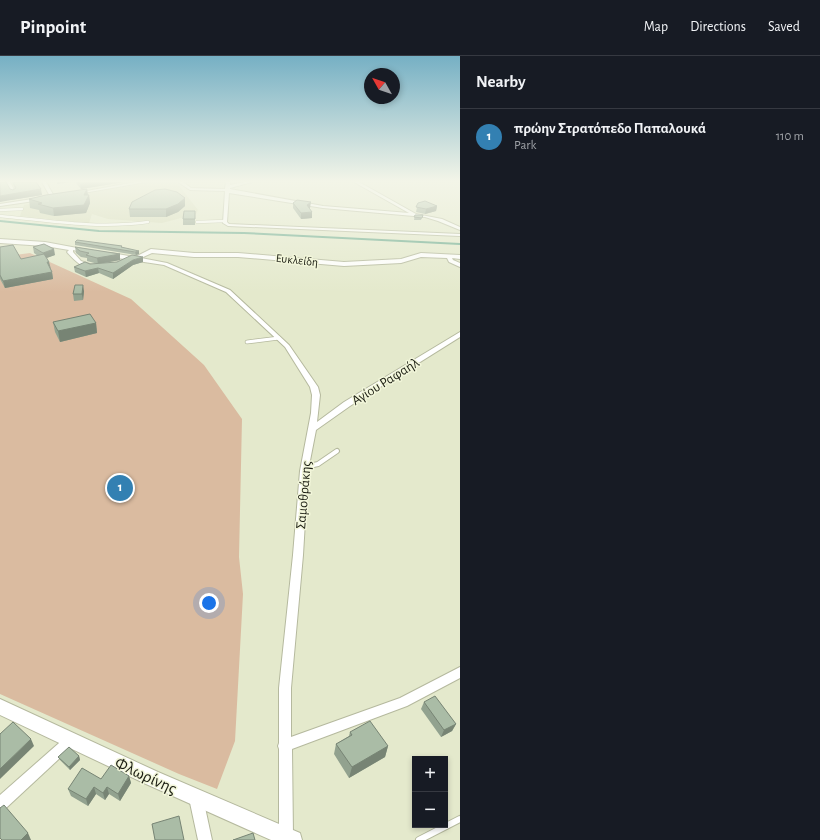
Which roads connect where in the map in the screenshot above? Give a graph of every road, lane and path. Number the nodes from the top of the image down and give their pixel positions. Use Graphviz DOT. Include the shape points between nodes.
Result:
graph roads {
  1 [pos="27,219"];
  2 [pos="226,219"];
  3 [pos="437,219"];
  4 [pos="148,222"];
  5 [pos="197,222"];
  6 [pos="226,223"];
  7 [pos="460,229"];
  8 [pos="460,235"];
  9 [pos="0,241"];
  10 [pos="21,243"];
  11 [pos="72,248"];
  12 [pos="13,249"];
  13 [pos="90,251"];
  14 [pos="108,254"];
  15 [pos="450,257"];
  16 [pos="460,257"];
  17 [pos="134,258"];
  18 [pos="120,263"];
  19 [pos="460,265"];
  20 [pos="98,267"];
  21 [pos="460,334"];
  22 [pos="279,338"];
  23 [pos="247,342"];
  24 [pos="315,413"];
  25 [pos="330,417"];
  26 [pos="311,430"];
  27 [pos="337,451"];
  28 [pos="304,467"];
  29 [pos="460,672"];
  30 [pos="0,707"];
  31 [pos="71,740"];
  32 [pos="284,746"];
  33 [pos="196,797"];
  34 [pos="0,804"];
  35 [pos="460,819"];
  36 [pos="290,838"];
  37 [pos="205,840"];
  38 [pos="419,840"];
  1 -- 4 [label="lane" via="85,224"];
  2 -- 6 [label="street"];
  3 -- 7 [label="street"];
  5 -- 6 [label="lane"];
  6 -- 8 [label="street"];
  9 -- 10 [label="street"];
  10 -- 11 [label="street"];
  10 -- 12 [label="street"];
  11 -- 13 [label="street"];
  11 -- 20 [label="street" via="71,252 80,262"];
  14 -- 17 [label="street, Ευκλείδη"];
  15 -- 16 [label="street, Ευκλείδη"];
  15 -- 17 [label="street, Ευκλείδη" via="421,255 400,261 344,264 150,251"];
  15 -- 19 [label="street" via="451,261"];
  17 -- 18 [label="street"];
  17 -- 22 [label="street, Σαμοθράκης" via="165,264 226,290"];
  21 -- 25 [label="street, Αγίου Ραφαήλ"];
  22 -- 23 [label="lane"];
  22 -- 24 [label="street, Σαμοθράκης" via="289,348 314,387"];
  24 -- 25 [label="street"];
  24 -- 26 [label="street, Σαμοθράκης"];
  25 -- 26 [label="street, Αγίου Ραφαήλ"];
  26 -- 28 [label="street, Σαμοθράκης"];
  27 -- 28 [label="lane" via="318,464"];
  28 -- 32 [label="street, Σαμοθράκης" via="298,561 287,663"];
  29 -- 32 [label="street" via="403,702"];
  30 -- 31 [label="main road, Φλωρίνης"];
  31 -- 33 [label="main road, Φλωρίνης"];
  31 -- 34 [label="street"];
  32 -- 36 [label="street, Σαμοθράκης"];
  33 -- 36 [label="main road, Φλωρίνης"];
  33 -- 37 [label="street"];
  35 -- 38 [label="lane"];
}
